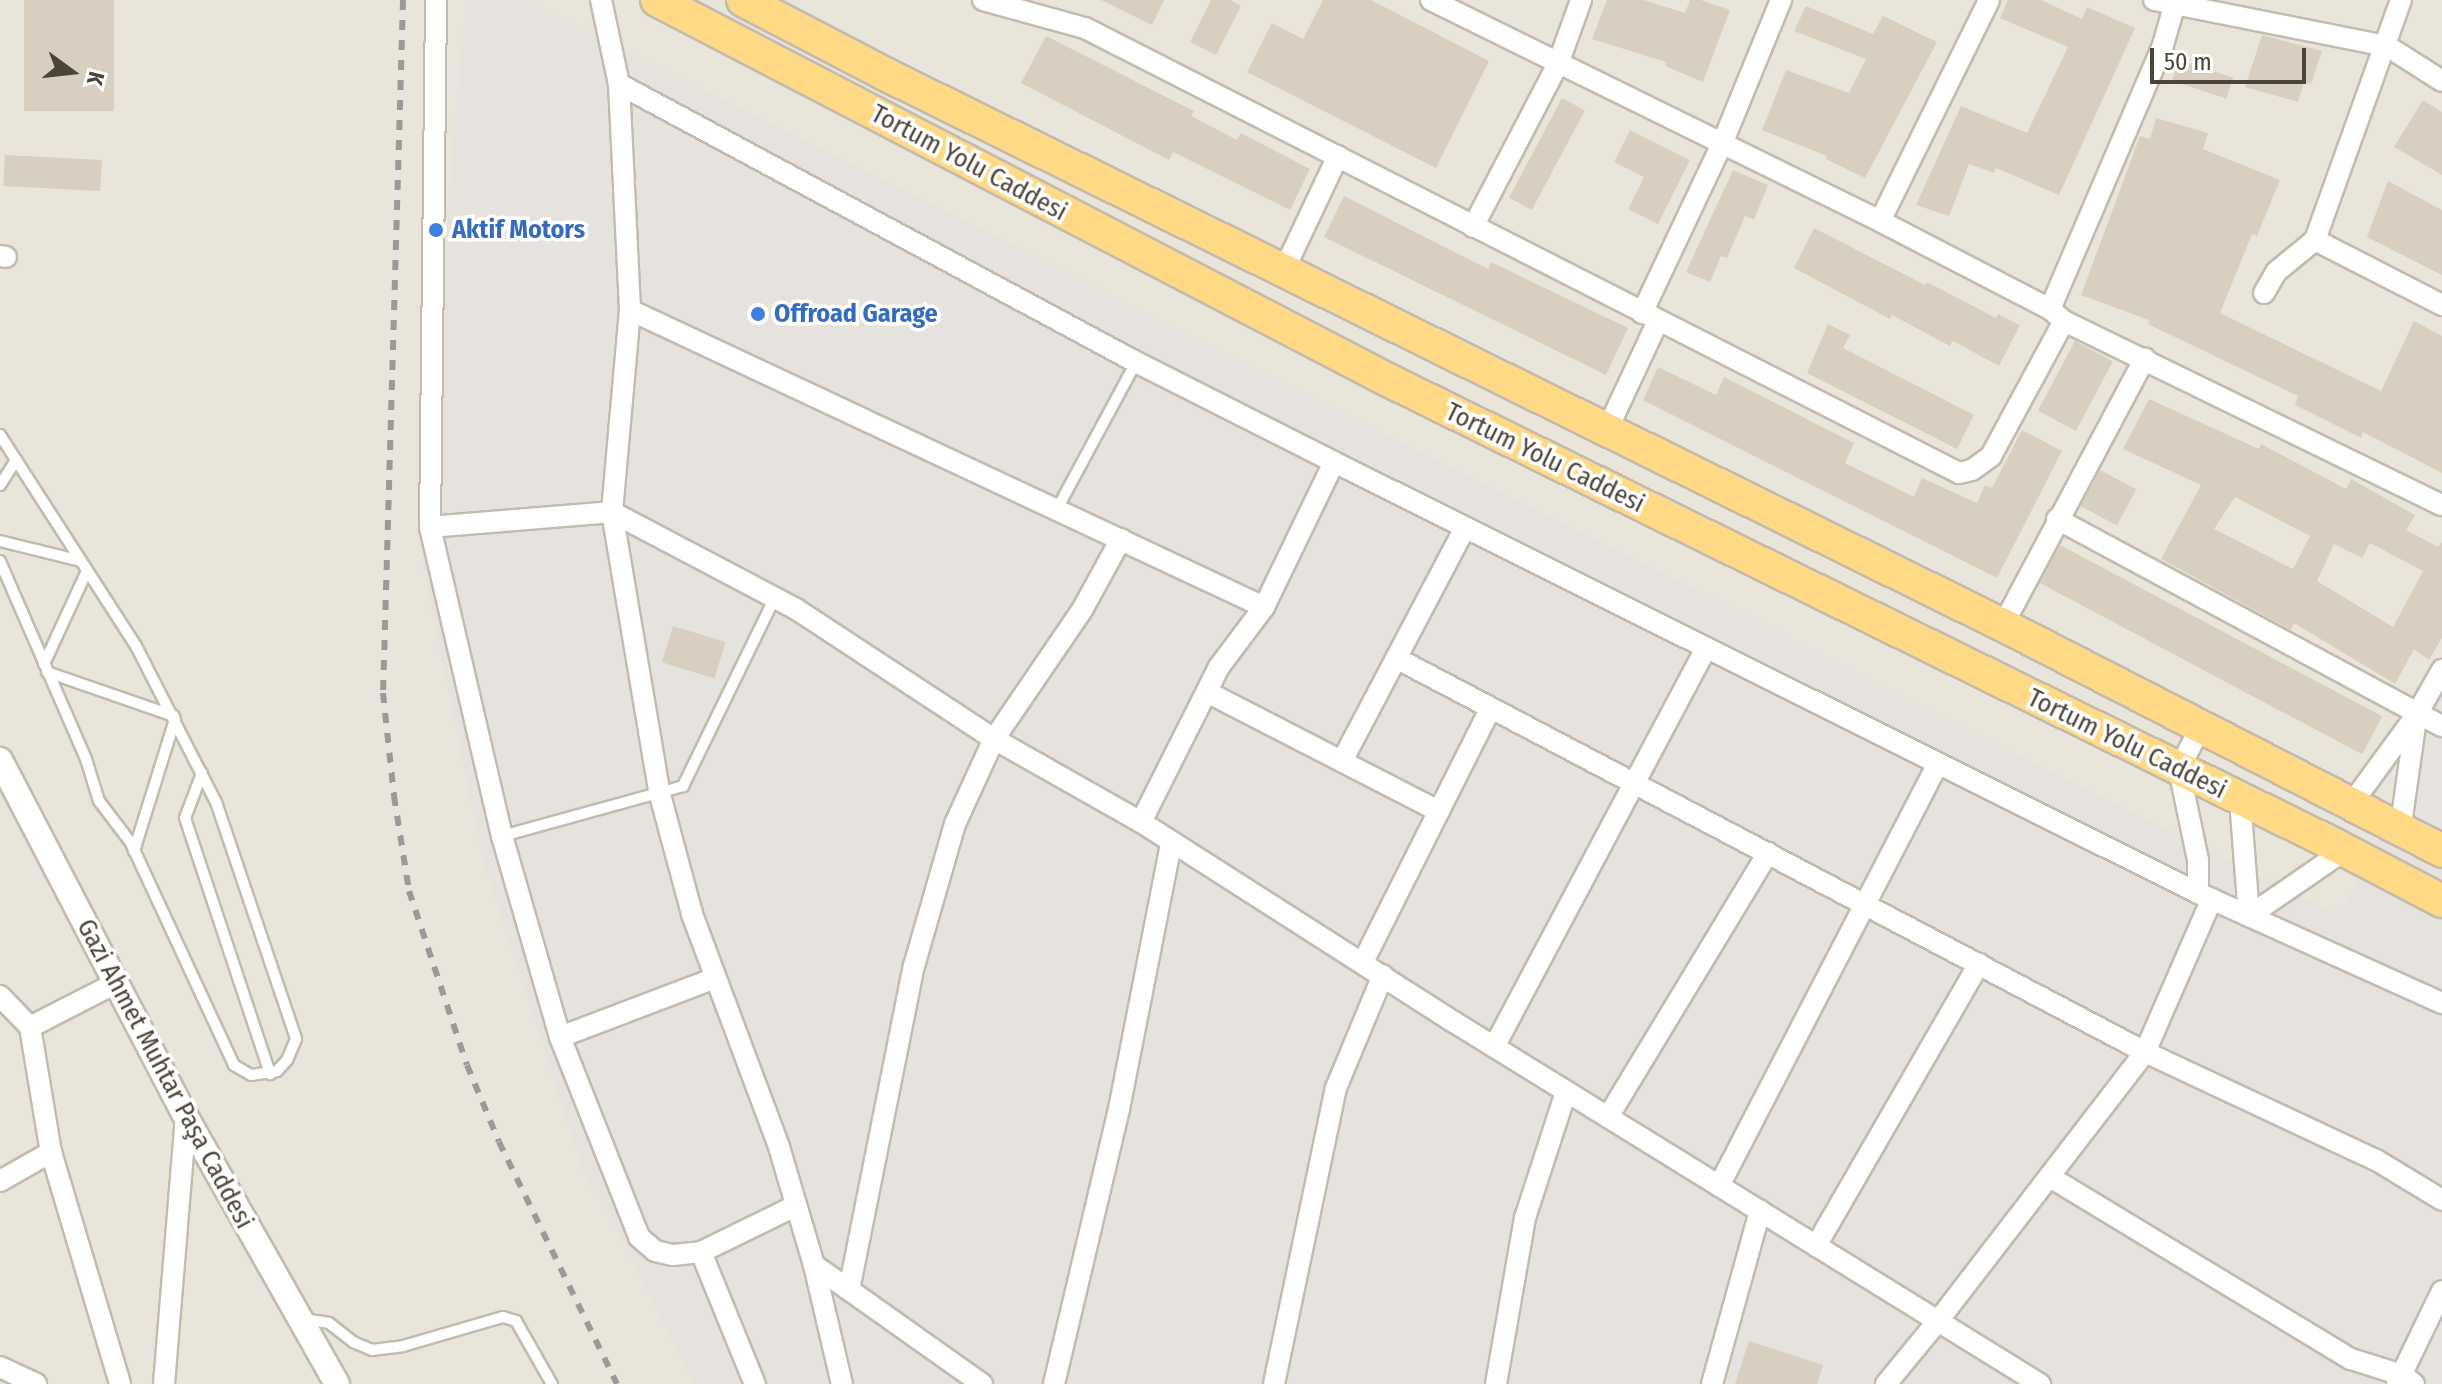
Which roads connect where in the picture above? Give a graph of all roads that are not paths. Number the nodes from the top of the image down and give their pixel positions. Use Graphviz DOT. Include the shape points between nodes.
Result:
graph roads {
  1 [pos="436,0"];
  2 [pos="601,0"];
  3 [pos="657,0"];
  4 [pos="743,0"];
  5 [pos="1431,0"];
  6 [pos="1581,0"];
  7 [pos="1781,0"];
  8 [pos="1989,0"];
  9 [pos="2154,0"];
  10 [pos="2401,0"];
  11 [pos="992,2"];
  12 [pos="2176,2"];
  13 [pos="2387,46"];
  14 [pos="1558,64"];
  15 [pos="2442,81"];
  16 [pos="619,84"];
  17 [pos="1722,144"];
  18 [pos="1338,156"];
  19 [pos="1880,221"];
  20 [pos="1473,227"];
  21 [pos="2315,240"];
  22 [pos="1284,270"];
  23 [pos="2264,293"];
  24 [pos="2442,305"];
  25 [pos="630,310"];
  26 [pos="2057,315"];
  27 [pos="1650,317"];
  28 [pos="2145,358"];
  29 [pos="1136,362"];
  30 [pos="1607,430"];
  31 [pos="0,435"];
  32 [pos="16,460"];
  33 [pos="1334,462"];
  34 [pos="3,469"];
  35 [pos="0,485"];
  36 [pos="2442,505"];
  37 [pos="1057,509"];
  38 [pos="612,512"];
  39 [pos="2057,519"];
  40 [pos="430,527"];
  41 [pos="1465,528"];
  42 [pos="1121,539"];
  43 [pos="0,541"];
  44 [pos="0,561"];
  45 [pos="81,561"];
  46 [pos="87,571"];
  47 [pos="775,597"];
  48 [pos="1264,607"];
  49 [pos="2003,625"];
  50 [pos="1706,648"];
  51 [pos="1396,658"];
  52 [pos="46,668"];
  53 [pos="2442,670"];
  54 [pos="1207,692"];
  55 [pos="1491,708"];
  56 [pos="2417,714"];
  57 [pos="174,718"];
  58 [pos="2442,726"];
  59 [pos="2200,728"];
  60 [pos="994,739"];
  61 [pos="0,760"];
  62 [pos="1342,761"];
  63 [pos="1938,763"];
  64 [pos="2179,769"];
  65 [pos="202,773"];
  66 [pos="1637,783"];
  67 [pos="660,795"];
  68 [pos="2240,799"];
  69 [pos="2350,806"];
  70 [pos="1439,811"];
  71 [pos="1141,822"];
  72 [pos="2400,831"];
  73 [pos="502,836"];
  74 [pos="1171,844"];
  75 [pos="2345,850"];
  76 [pos="134,851"];
  77 [pos="2442,851"];
  78 [pos="1768,853"];
  79 [pos="2205,896"];
  80 [pos="2442,901"];
  81 [pos="1865,904"];
  82 [pos="2249,916"];
  83 [pos="1363,962"];
  84 [pos="1979,964"];
  85 [pos="1383,975"];
  86 [pos="715,978"];
  87 [pos="114,984"];
  88 [pos="0,996"];
  89 [pos="2442,1003"];
  90 [pos="30,1027"];
  91 [pos="560,1037"];
  92 [pos="1494,1047"];
  93 [pos="2145,1052"];
  94 [pos="270,1074"];
  95 [pos="1566,1092"];
  96 [pos="186,1117"];
  97 [pos="1608,1117"];
  98 [pos="51,1152"];
  99 [pos="2050,1177"];
  100 [pos="0,1181"];
  101 [pos="1719,1186"];
  102 [pos="2442,1200"];
  103 [pos="795,1206"];
  104 [pos="1760,1211"];
  105 [pos="1816,1246"];
  106 [pos="701,1252"];
  107 [pos="814,1265"];
  108 [pos="849,1290"];
  109 [pos="2442,1291"];
  110 [pos="300,1318"];
  111 [pos="1938,1321"];
  112 [pos="0,1367"];
  113 [pos="2404,1381"];
  114 [pos="36,1384"];
  115 [pos="120,1384"];
  116 [pos="164,1384"];
  117 [pos="337,1384"];
  118 [pos="552,1384"];
  119 [pos="755,1384"];
  120 [pos="842,1384"];
  121 [pos="982,1384"];
  122 [pos="1054,1384"];
  123 [pos="1274,1384"];
  124 [pos="1496,1384"];
  125 [pos="1712,1384"];
  126 [pos="1886,1384"];
  127 [pos="2040,1384"];
  1 -- 40 [label="street"];
  2 -- 16 [label="street"];
  3 -- 64 [label="highway, Tortum Yolu Caddesi" via="1374,373"];
  4 -- 22 [label="highway, Tortum Yolu Caddesi"];
  5 -- 14 [label="street"];
  6 -- 14 [label="street"];
  7 -- 17 [label="street"];
  8 -- 19 [label="street"];
  9 -- 12 [label="street"];
  10 -- 13 [label="street"];
  11 -- 18 [label="street" via="1085,28"];
  12 -- 13 [label="street"];
  12 -- 26 [label="street"];
  13 -- 15 [label="street"];
  13 -- 21 [label="street"];
  14 -- 17 [label="street"];
  14 -- 20 [label="street"];
  16 -- 25 [label="street"];
  16 -- 29 [label="street"];
  17 -- 19 [label="street"];
  17 -- 27 [label="street"];
  18 -- 20 [label="street"];
  18 -- 22 [label="street"];
  19 -- 26 [label="street"];
  20 -- 27 [label="street"];
  21 -- 23 [label="street" via="2276,272"];
  21 -- 24 [label="street"];
  22 -- 30 [label="highway, Tortum Yolu Caddesi"];
  25 -- 37 [label="street"];
  25 -- 38 [label="street"];
  26 -- 27 [label="street" via="1991,456 1959,473"];
  26 -- 28 [label="street"];
  27 -- 30 [label="street"];
  28 -- 36 [label="street"];
  28 -- 39 [label="street"];
  29 -- 33 [label="street"];
  29 -- 37 [label="lane"];
  30 -- 49 [label="highway, Tortum Yolu Caddesi"];
  31 -- 32 [label="lane"];
  32 -- 34 [label="lane"];
  32 -- 45 [label="lane"];
  33 -- 41 [label="street"];
  33 -- 48 [label="street"];
  34 -- 35 [label="lane"];
  37 -- 42 [label="street"];
  38 -- 40 [label="street"];
  38 -- 47 [label="street"];
  38 -- 67 [label="street"];
  39 -- 49 [label="street"];
  39 -- 56 [label="street"];
  40 -- 73 [label="street"];
  41 -- 50 [label="street"];
  41 -- 51 [label="street"];
  42 -- 48 [label="street"];
  42 -- 60 [label="street" via="1082,610"];
  43 -- 45 [label="lane"];
  44 -- 52 [label="lane"];
  45 -- 46 [label="lane"];
  46 -- 52 [label="lane"];
  46 -- 57 [label="lane"];
  47 -- 60 [label="street"];
  47 -- 67 [label="lane" via="683,786"];
  48 -- 54 [label="street"];
  49 -- 59 [label="highway, Tortum Yolu Caddesi"];
  50 -- 63 [label="street"];
  50 -- 66 [label="street"];
  51 -- 55 [label="street"];
  51 -- 62 [label="street"];
  52 -- 57 [label="lane"];
  52 -- 76 [label="lane" via="99,801"];
  53 -- 56 [label="street"];
  54 -- 62 [label="street"];
  54 -- 71 [label="street"];
  55 -- 66 [label="street"];
  55 -- 70 [label="street"];
  56 -- 58 [label="street"];
  56 -- 69 [label="street"];
  56 -- 72 [label="street"];
  57 -- 65 [label="lane"];
  57 -- 76 [label="lane"];
  59 -- 64 [label="street"];
  59 -- 69 [label="highway, Tortum Yolu Caddesi"];
  60 -- 71 [label="street"];
  60 -- 108 [label="street" via="955,824 914,966"];
  61 -- 87 [label="street, Gazi Ahmet Muhtar Paşa Caddesi"];
  62 -- 70 [label="street"];
  63 -- 79 [label="street"];
  63 -- 81 [label="street"];
  64 -- 68 [label="highway, Tortum Yolu Caddesi"];
  64 -- 79 [label="street"];
  65 -- 94 [label="lane" via="185,818"];
  65 -- 94 [label="lane" via="296,1039 287,1060"];
  66 -- 78 [label="street"];
  66 -- 92 [label="street"];
  67 -- 73 [label="lane"];
  67 -- 86 [label="street"];
  68 -- 75 [label="highway, Tortum Yolu Caddesi"];
  68 -- 82 [label="street"];
  69 -- 72 [label="highway, Tortum Yolu Caddesi"];
  70 -- 83 [label="street"];
  71 -- 74 [label="street"];
  72 -- 77 [label="highway, Tortum Yolu Caddesi"];
  73 -- 91 [label="street"];
  74 -- 83 [label="street"];
  74 -- 122 [label="street" via="1119,1109"];
  75 -- 80 [label="highway, Tortum Yolu Caddesi"];
  75 -- 82 [label="street"];
  76 -- 94 [label="lane" via="234,1065 251,1075"];
  78 -- 81 [label="street"];
  78 -- 97 [label="street"];
  79 -- 82 [label="street"];
  79 -- 93 [label="street"];
  81 -- 84 [label="street"];
  81 -- 101 [label="street"];
  82 -- 89 [label="street"];
  83 -- 85 [label="street"];
  84 -- 93 [label="street"];
  84 -- 105 [label="street"];
  85 -- 92 [label="street"];
  85 -- 123 [label="street" via="1336,1088"];
  86 -- 91 [label="street"];
  86 -- 103 [label="street" via="779,1147"];
  87 -- 90 [label="street"];
  87 -- 96 [label="street, Gazi Ahmet Muhtar Paşa Caddesi"];
  88 -- 90 [label="street"];
  90 -- 98 [label="street"];
  91 -- 106 [label="street" via="639,1237 655,1251"];
  92 -- 95 [label="street"];
  93 -- 99 [label="street"];
  93 -- 102 [label="street" via="2376,1160"];
  95 -- 97 [label="street"];
  95 -- 124 [label="street" via="1525,1218"];
  96 -- 110 [label="street, Gazi Ahmet Muhtar Paşa Caddesi"];
  96 -- 116 [label="street"];
  97 -- 101 [label="street"];
  98 -- 100 [label="street"];
  98 -- 115 [label="street"];
  99 -- 111 [label="street"];
  99 -- 113 [label="street" via="2351,1359"];
  101 -- 104 [label="street"];
  103 -- 106 [label="street"];
  103 -- 107 [label="street"];
  104 -- 105 [label="street"];
  104 -- 125 [label="street"];
  105 -- 111 [label="street"];
  106 -- 119 [label="street"];
  107 -- 108 [label="street"];
  107 -- 120 [label="street"];
  108 -- 121 [label="street"];
  109 -- 113 [label="street"];
  110 -- 117 [label="street, Gazi Ahmet Muhtar Paşa Caddesi"];
  110 -- 118 [label="lane" via="329,1323 372,1350 503,1317 516,1321"];
  111 -- 126 [label="street"];
  111 -- 127 [label="street"];
  112 -- 114 [label="street"];
}
